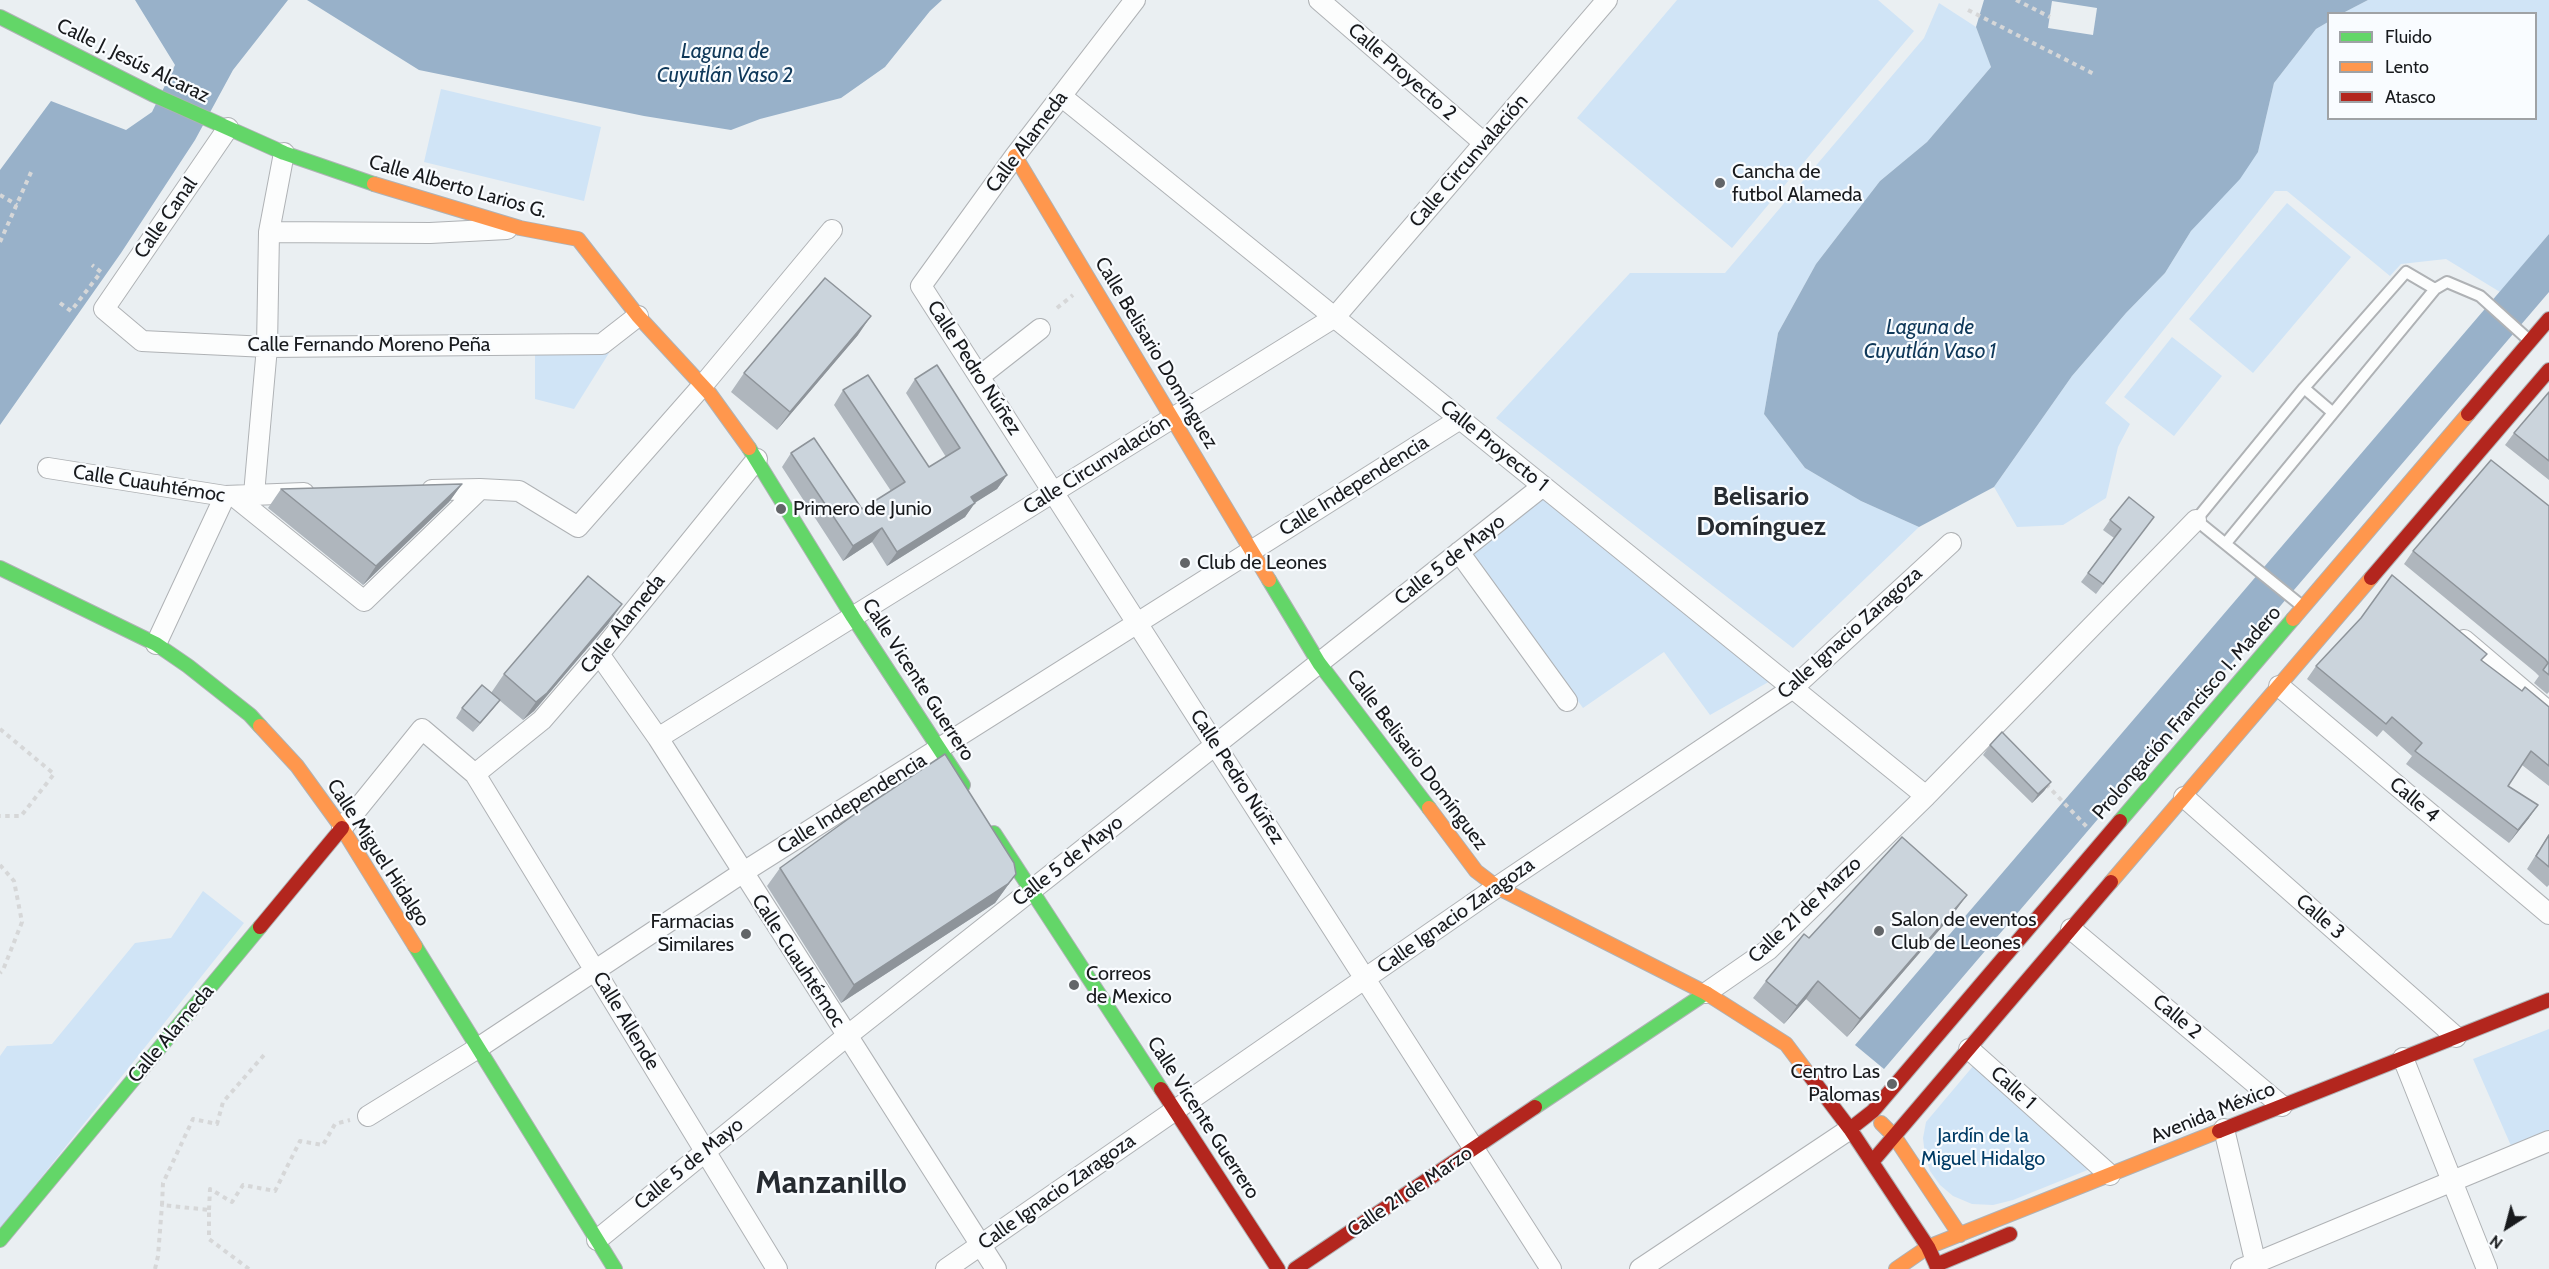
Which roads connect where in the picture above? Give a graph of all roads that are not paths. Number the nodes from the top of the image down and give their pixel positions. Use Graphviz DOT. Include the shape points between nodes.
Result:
graph roads {
  1 [pos="1135,0"];
  2 [pos="1319,0"];
  3 [pos="1607,0"];
  4 [pos="0,18"];
  5 [pos="1061,96"];
  6 [pos="223,125"];
  7 [pos="1484,143"];
  8 [pos="284,153"];
  9 [pos="1015,156"];
  10 [pos="519,228"];
  11 [pos="832,230"];
  12 [pos="270,232"];
  13 [pos="921,286"];
  14 [pos="2434,290"];
  15 [pos="104,309"];
  16 [pos="638,316"];
  17 [pos="1335,317"];
  18 [pos="2549,319"];
  19 [pos="1040,329"];
  20 [pos="2526,336"];
  21 [pos="267,347"];
  22 [pos="2549,370"];
  23 [pos="980,376"];
  24 [pos="703,385"];
  25 [pos="2304,388"];
  26 [pos="2332,412"];
  27 [pos="1172,418"];
  28 [pos="1460,419"];
  29 [pos="2477,454"];
  30 [pos="757,459"];
  31 [pos="48,468"];
  32 [pos="2495,469"];
  33 [pos="1543,486"];
  34 [pos="480,489"];
  35 [pos="409,490"];
  36 [pos="1054,492"];
  37 [pos="325,493"];
  38 [pos="238,496"];
  39 [pos="2417,499"];
  40 [pos="2196,520"];
  41 [pos="1951,543"];
  42 [pos="2226,543"];
  43 [pos="1252,551"];
  44 [pos="1459,552"];
  45 [pos="0,568"];
  46 [pos="2380,568"];
  47 [pos="2398,583"];
  48 [pos="2298,603"];
  49 [pos="853,616"];
  50 [pos="1138,623"];
  51 [pos="2451,629"];
  52 [pos="156,644"];
  53 [pos="599,654"];
  54 [pos="1319,663"];
  55 [pos="2279,686"];
  56 [pos="1793,688"];
  57 [pos="1567,701"];
  58 [pos="2549,712"];
  59 [pos="2230,718"];
  60 [pos="658,738"];
  61 [pos="1216,744"];
  62 [pos="939,749"];
  63 [pos="475,774"];
  64 [pos="970,796"];
  65 [pos="1926,796"];
  66 [pos="2184,797"];
  67 [pos="988,824"];
  68 [pos="342,828"];
  69 [pos="742,873"];
  70 [pos="1497,887"];
  71 [pos="1032,890"];
  72 [pos="2549,914"];
  73 [pos="2072,928"];
  74 [pos="595,970"];
  75 [pos="1366,978"];
  76 [pos="1706,993"];
  77 [pos="2549,1000"];
  78 [pos="847,1036"];
  79 [pos="2456,1037"];
  80 [pos="478,1048"];
  81 [pos="1969,1049"];
  82 [pos="2406,1070"];
  83 [pos="1817,1083"];
  84 [pos="2282,1106"];
  85 [pos="1174,1111"];
  86 [pos="1871,1113"];
  87 [pos="368,1116"];
  88 [pos="1850,1129"];
  89 [pos="2251,1133"];
  90 [pos="2227,1135"];
  91 [pos="1894,1136"];
  92 [pos="2549,1141"];
  93 [pos="1475,1148"];
  94 [pos="705,1151"];
  95 [pos="2207,1151"];
  96 [pos="1872,1162"];
  97 [pos="2110,1175"];
  98 [pos="2453,1181"];
  99 [pos="2023,1229"];
  100 [pos="1960,1235"];
  101 [pos="0,1240"];
  102 [pos="597,1240"];
  103 [pos="981,1245"];
  104 [pos="1928,1247"];
  105 [pos="1937,1267"];
  106 [pos="2252,1267"];
  107 [pos="615,1269"];
  108 [pos="777,1269"];
  109 [pos="946,1269"];
  110 [pos="996,1269"];
  111 [pos="1278,1269"];
  112 [pos="1295,1269"];
  113 [pos="1551,1269"];
  114 [pos="1640,1269"];
  115 [pos="1896,1269"];
  116 [pos="2487,1269"];
  1 -- 5 [label="street, Calle Alameda"];
  2 -- 7 [label="street, Calle Proyecto 2"];
  3 -- 7 [label="street, Calle Circunvalación"];
  4 -- 6 [label="street, Calle J. Jesús Alcaraz"];
  5 -- 9 [label="street, Calle Alameda"];
  5 -- 17 [label="street, Calle Proyecto 1"];
  6 -- 8 [label="street, Calle Alberto Larios G."];
  6 -- 15 [label="street, Calle Canal"];
  7 -- 17 [label="street, Calle Circunvalación"];
  8 -- 10 [label="street, Calle Alberto Larios G."];
  8 -- 12 [label="street"];
  9 -- 13 [label="street, Calle Alameda"];
  9 -- 27 [label="street, Calle Belisario Domínguez"];
  10 -- 12 [label="street" via="430,233"];
  10 -- 16 [label="street, Calle Alberto Larios G." via="578,239"];
  11 -- 24 [label="street"];
  12 -- 21 [label="street"];
  13 -- 23 [label="street, Calle Pedro Núñez"];
  14 -- 20 [label="lane" via="2447,282 2480,296"];
  14 -- 25 [label="lane" via="2406,272"];
  14 -- 26 [label="lane"];
  15 -- 21 [label="street, Calle Fernando Moreno Peña" via="142,341"];
  16 -- 21 [label="street, Calle Fernando Moreno Peña" via="602,344"];
  16 -- 24 [label="street, Calle Alberto Larios G."];
  17 -- 27 [label="street, Calle Circunvalación"];
  17 -- 28 [label="street, Calle Proyecto 1"];
  18 -- 20 [label="street, Prolongación Francisco I. Madero"];
  19 -- 23 [label="street"];
  20 -- 39 [label="street, Prolongación Francisco I. Madero"];
  21 -- 38 [label="street"];
  22 -- 29 [label="street, Prolongación Francisco I. Madero"];
  23 -- 36 [label="street, Calle Pedro Núñez"];
  24 -- 30 [label="street, Calle Vicente Guerrero"];
  24 -- 34 [label="street" via="578,527 519,491"];
  25 -- 26 [label="lane"];
  25 -- 40 [label="lane"];
  26 -- 42 [label="lane"];
  27 -- 36 [label="street, Calle Circunvalación"];
  27 -- 43 [label="street, Calle Belisario Domínguez"];
  28 -- 33 [label="street, Calle Proyecto 1"];
  28 -- 43 [label="street, Calle Independencia"];
  29 -- 32 [label="street"];
  29 -- 39 [label="street, Prolongación Francisco I. Madero"];
  30 -- 49 [label="street, Calle Vicente Guerrero"];
  30 -- 53 [label="street, Calle Alameda"];
  31 -- 38 [label="street, Calle Cuauhtémoc"];
  33 -- 44 [label="street, Calle 5 de Mayo"];
  33 -- 56 [label="street, Calle Proyecto 1"];
  34 -- 35 [label="street"];
  34 -- 38 [label="street" via="364,601"];
  36 -- 49 [label="street, Calle Circunvalación"];
  36 -- 50 [label="street, Calle Pedro Núñez"];
  37 -- 38 [label="street, Calle Cuauhtémoc"];
  38 -- 52 [label="street"];
  39 -- 46 [label="street, Prolongación Francisco I. Madero"];
  39 -- 48 [label="street, Prolongación Francisco I. Madero"];
  40 -- 42 [label="lane"];
  40 -- 65 [label="street, Calle 21 de Marzo"];
  41 -- 56 [label="street, Calle Ignacio Zaragoza"];
  42 -- 48 [label="lane"];
  43 -- 50 [label="street, Calle Independencia"];
  43 -- 54 [label="street, Calle Belisario Domínguez"];
  44 -- 54 [label="street, Calle 5 de Mayo"];
  44 -- 57 [label="street"];
  45 -- 52 [label="street, Calle Miguel Hidalgo"];
  46 -- 47 [label="street"];
  46 -- 55 [label="street, Prolongación Francisco I. Madero"];
  48 -- 59 [label="street, Prolongación Francisco I. Madero"];
  49 -- 60 [label="street, Calle Circunvalación"];
  49 -- 62 [label="street, Calle Vicente Guerrero"];
  50 -- 61 [label="street, Calle Pedro Núñez"];
  50 -- 62 [label="street, Calle Independencia"];
  51 -- 58 [label="street"];
  52 -- 68 [label="street, Calle Miguel Hidalgo" via="250,715 297,766"];
  53 -- 60 [label="street, Calle Cuauhtémoc"];
  53 -- 63 [label="street, Calle Alameda" via="542,720"];
  54 -- 61 [label="street, Calle 5 de Mayo"];
  54 -- 70 [label="street, Calle Belisario Domínguez" via="1476,871"];
  55 -- 59 [label="street, Prolongación Francisco I. Madero"];
  55 -- 72 [label="street, Calle 4"];
  56 -- 65 [label="street, Calle Proyecto 1"];
  56 -- 70 [label="street, Calle Ignacio Zaragoza"];
  59 -- 66 [label="street, Prolongación Francisco I. Madero"];
  59 -- 86 [label="street, Prolongación Francisco I. Madero"];
  60 -- 69 [label="street, Calle Cuauhtémoc"];
  61 -- 71 [label="street, Calle 5 de Mayo"];
  61 -- 75 [label="street, Calle Pedro Núñez"];
  62 -- 64 [label="street, Calle Vicente Guerrero"];
  62 -- 69 [label="street, Calle Independencia"];
  63 -- 68 [label="street, Calle Allende" via="422,729"];
  63 -- 74 [label="street, Calle Allende"];
  65 -- 76 [label="street, Calle 21 de Marzo" via="1768,950"];
  66 -- 73 [label="street, Prolongación Francisco I. Madero"];
  66 -- 79 [label="street, Calle 3"];
  67 -- 71 [label="street, Calle Vicente Guerrero"];
  68 -- 80 [label="street, Calle Miguel Hidalgo"];
  68 -- 101 [label="street, Calle Alameda"];
  69 -- 74 [label="street, Calle Independencia"];
  69 -- 78 [label="street, Calle Cuauhtémoc"];
  70 -- 75 [label="street, Calle Ignacio Zaragoza"];
  70 -- 76 [label="street, Calle Belisario Domínguez"];
  71 -- 78 [label="street, Calle 5 de Mayo"];
  71 -- 85 [label="street, Calle Vicente Guerrero"];
  73 -- 81 [label="street, Prolongación Francisco I. Madero"];
  73 -- 84 [label="street, Calle 2"];
  74 -- 80 [label="street, Calle Independencia"];
  74 -- 94 [label="street, Calle Allende"];
  75 -- 85 [label="street, Calle Ignacio Zaragoza"];
  75 -- 93 [label="street, Calle Pedro Núñez"];
  76 -- 83 [label="street, Calle Belisario Domínguez" via="1786,1044"];
  76 -- 93 [label="street, Calle 21 de Marzo"];
  77 -- 79 [label="street, Avenida México"];
  78 -- 94 [label="street, Calle 5 de Mayo"];
  78 -- 103 [label="street, Calle Cuauhtémoc"];
  79 -- 82 [label="street, Avenida México"];
  80 -- 87 [label="street, Calle Independencia"];
  80 -- 102 [label="street, Calle Miguel Hidalgo"];
  81 -- 91 [label="street, Prolongación Francisco I. Madero"];
  81 -- 97 [label="street, Calle 1"];
  82 -- 84 [label="street, Avenida México"];
  82 -- 98 [label="street"];
  83 -- 86 [label="street"];
  83 -- 88 [label="street, Calle Belisario Domínguez"];
  84 -- 90 [label="street, Avenida México"];
  85 -- 103 [label="street, Calle Ignacio Zaragoza"];
  85 -- 111 [label="street, Calle Vicente Guerrero"];
  86 -- 88 [label="street, Prolongación Francisco I. Madero"];
  86 -- 91 [label="street"];
  88 -- 96 [label="street, Calle Belisario Domínguez"];
  88 -- 114 [label="street"];
  89 -- 90 [label="street, Avenida México"];
  90 -- 95 [label="street, Avenida México"];
  90 -- 97 [label="street, Avenida México"];
  90 -- 106 [label="street"];
  91 -- 96 [label="street, Prolongación Francisco I. Madero"];
  91 -- 100 [label="street"];
  92 -- 98 [label="street"];
  93 -- 112 [label="street, Calle 21 de Marzo"];
  93 -- 113 [label="street, Calle Pedro Núñez"];
  94 -- 102 [label="street, Calle 5 de Mayo"];
  94 -- 108 [label="street, Calle Allende"];
  96 -- 104 [label="street, Calle Belisario Domínguez"];
  97 -- 100 [label="street, Avenida México"];
  98 -- 106 [label="street"];
  98 -- 116 [label="street"];
  99 -- 105 [label="street"];
  100 -- 104 [label="street, Avenida México"];
  102 -- 107 [label="street, Calle Miguel Hidalgo"];
  103 -- 109 [label="street, Calle Ignacio Zaragoza"];
  103 -- 110 [label="street, Calle Cuauhtémoc"];
  104 -- 105 [label="street, Calle Belisario Domínguez"];
  104 -- 115 [label="street, Avenida México"];
}
